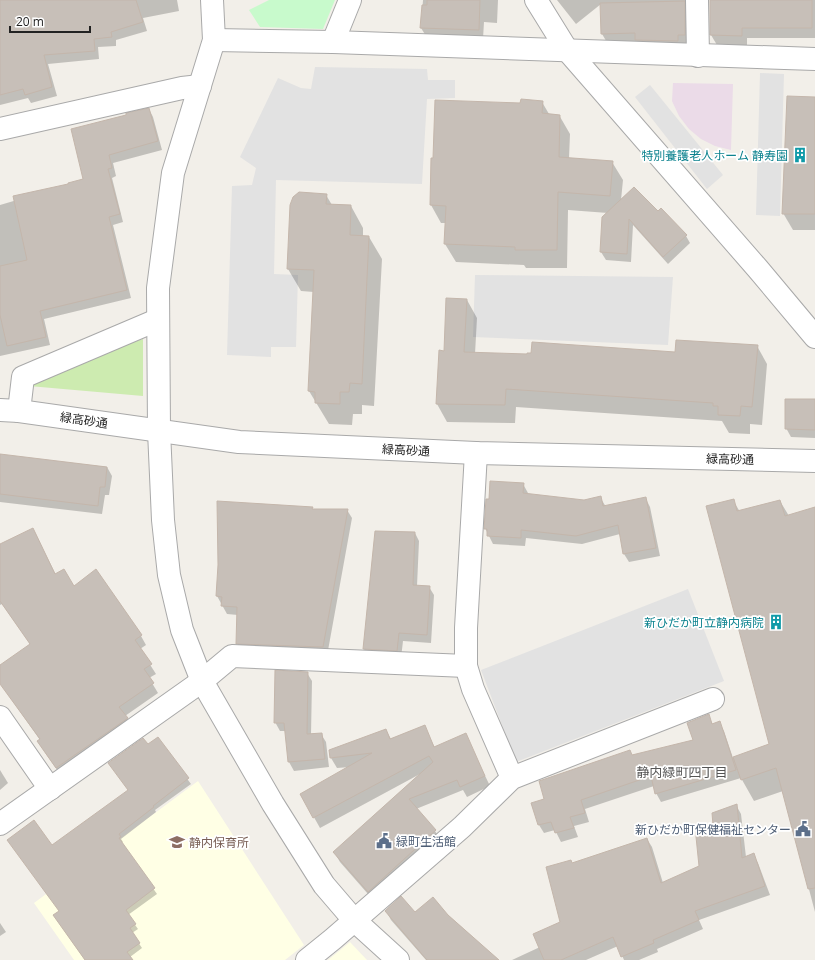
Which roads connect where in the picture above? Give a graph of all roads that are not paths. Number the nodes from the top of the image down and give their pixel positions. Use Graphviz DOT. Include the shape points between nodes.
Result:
graph roads {
  1 [pos="212,0"];
  2 [pos="350,0"];
  3 [pos="536,0"];
  4 [pos="697,0"];
  5 [pos="214,40"];
  6 [pos="333,42"];
  7 [pos="566,50"];
  8 [pos="698,56"];
  9 [pos="815,59"];
  10 [pos="200,86"];
  11 [pos="0,129"];
  12 [pos="157,320"];
  13 [pos="815,337"];
  14 [pos="9,411"];
  15 [pos="159,431"];
  16 [pos="476,453"];
  17 [pos="815,461"];
  18 [pos="466,666"];
  19 [pos="202,681"];
  20 [pos="713,699"];
  21 [pos="0,717"];
  22 [pos="512,778"];
  23 [pos="50,789"];
  24 [pos="0,824"];
  25 [pos="354,920"];
  26 [pos="307,960"];
  27 [pos="398,960"];
  1 -- 5 [label="street"];
  2 -- 6 [label="street"];
  3 -- 7 [label="street"];
  4 -- 8 [label="street"];
  5 -- 6 [label="street"];
  5 -- 10 [label="street"];
  6 -- 7 [label="street"];
  7 -- 8 [label="street"];
  7 -- 13 [label="street"];
  8 -- 9 [label="street"];
  10 -- 11 [label="street"];
  10 -- 12 [label="street" via="173,173 158,288"];
  12 -- 14 [label="street" via="23,377"];
  12 -- 15 [label="street"];
  14 -- 15 [label="street, 緑高砂通"];
  15 -- 16 [label="street, 緑高砂通" via="239,442"];
  15 -- 19 [label="street" via="168,575 182,630"];
  16 -- 17 [label="street, 緑高砂通"];
  16 -- 18 [label="street"];
  18 -- 19 [label="street" via="232,656"];
  18 -- 22 [label="street" via="473,689"];
  19 -- 23 [label="street"];
  19 -- 25 [label="street" via="273,804 324,885"];
  20 -- 22 [label="street"];
  21 -- 23 [label="street"];
  22 -- 25 [label="street" via="462,827"];
  23 -- 24 [label="street"];
  25 -- 26 [label="street"];
  25 -- 27 [label="street"];
}
